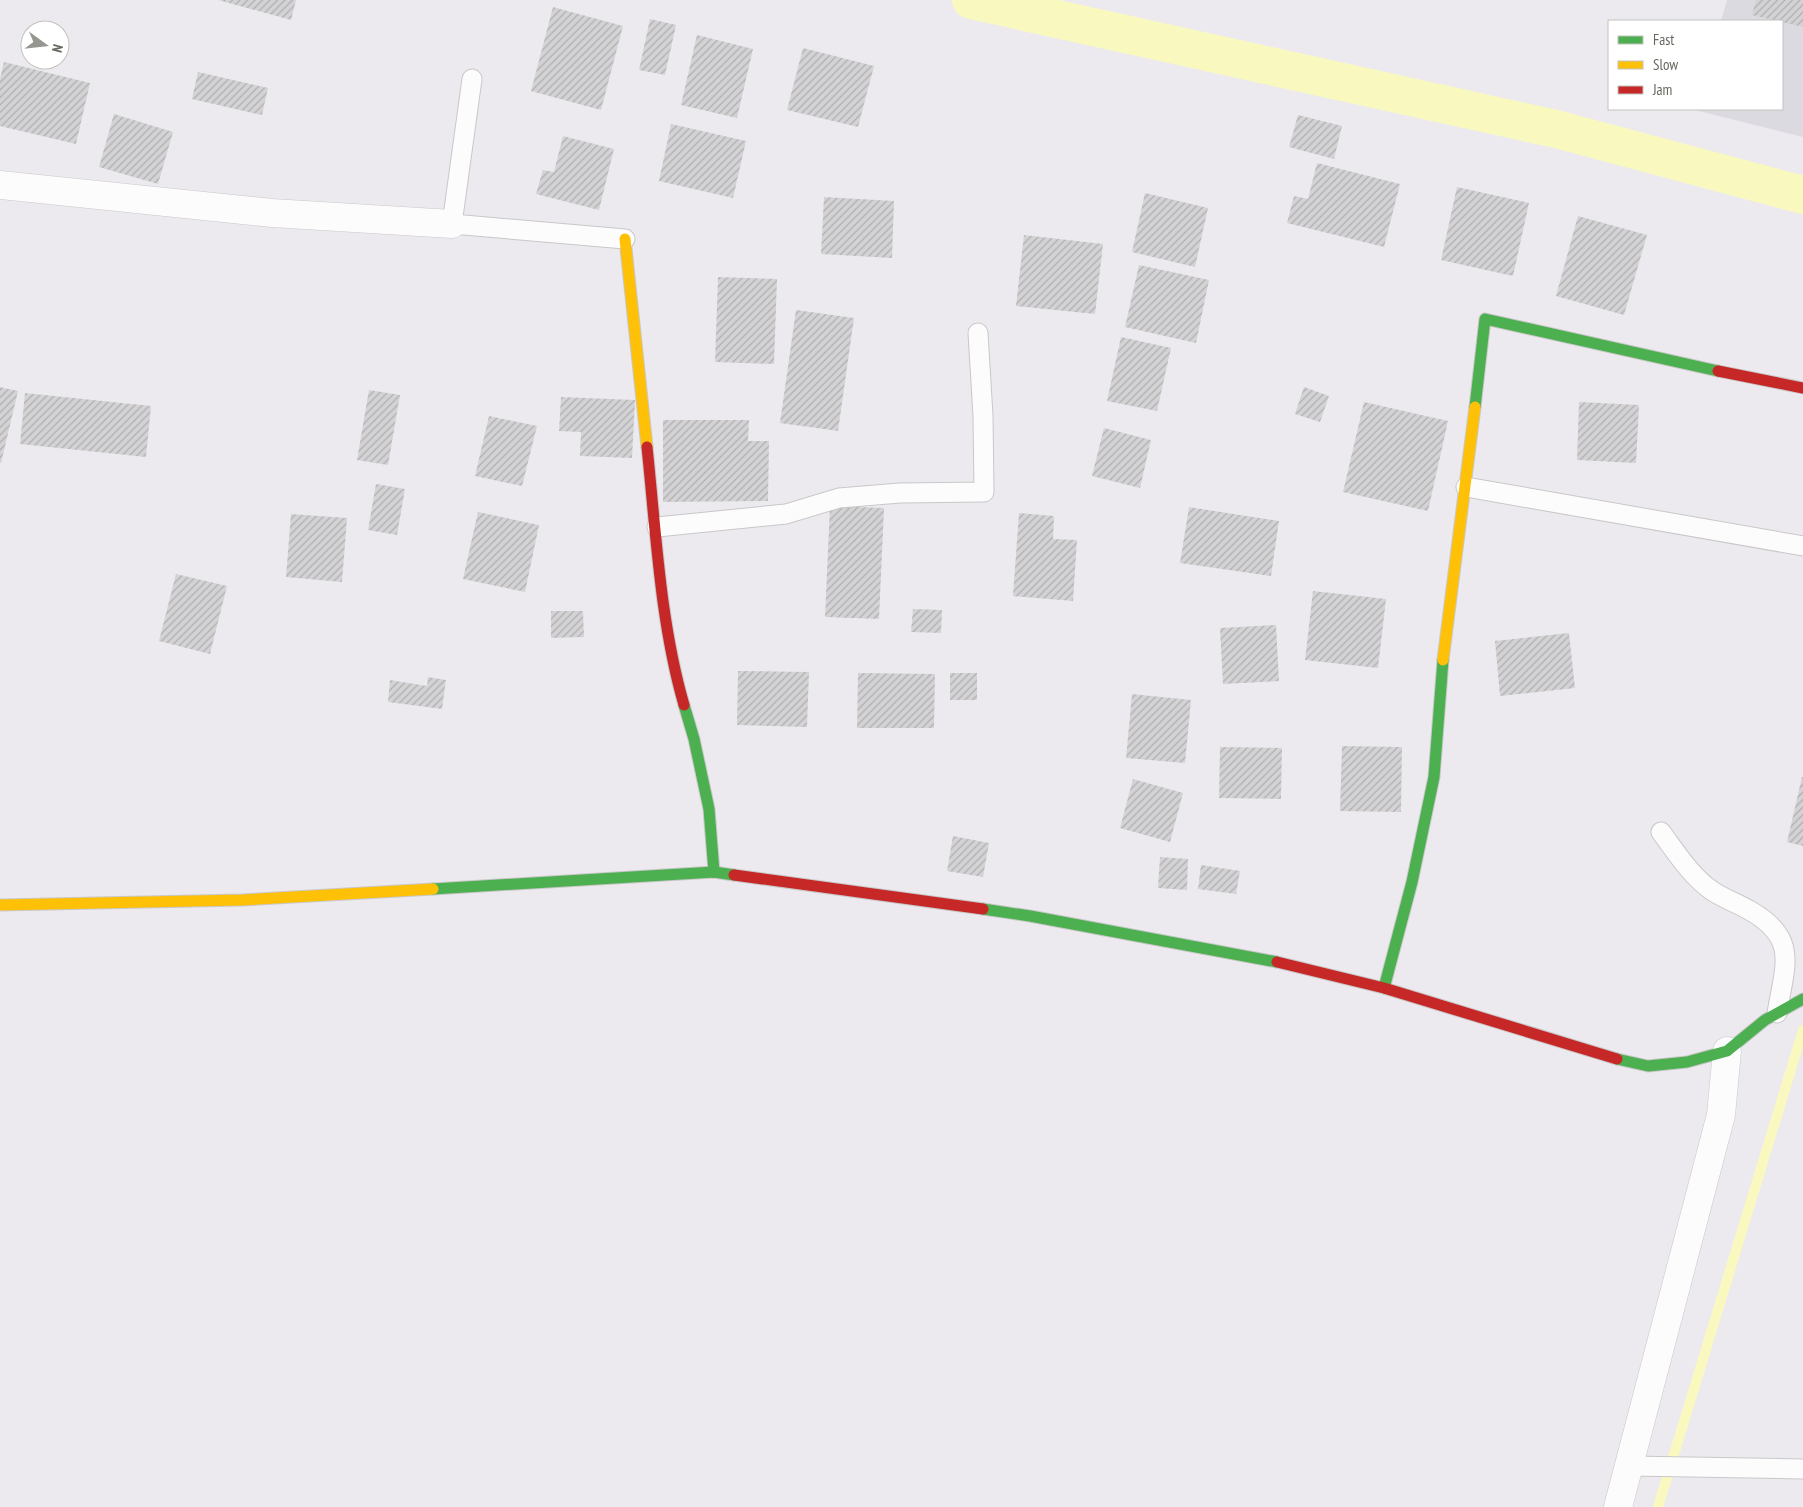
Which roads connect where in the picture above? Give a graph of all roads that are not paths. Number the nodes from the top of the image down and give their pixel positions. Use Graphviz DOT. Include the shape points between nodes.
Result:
graph roads {
  1 [pos="472,79"];
  2 [pos="0,185"];
  3 [pos="452,224"];
  4 [pos="625,239"];
  5 [pos="978,333"];
  6 [pos="1803,388"];
  7 [pos="1466,487"];
  8 [pos="657,527"];
  9 [pos="1803,546"];
  10 [pos="1661,832"];
  11 [pos="714,872"];
  12 [pos="0,904"];
  13 [pos="1384,988"];
  14 [pos="1803,999"];
  15 [pos="1784,1009"];
  16 [pos="1728,1051"];
  17 [pos="1630,1466"];
  18 [pos="1803,1469"];
  19 [pos="1618,1507"];
  1 -- 3 [label="lane"];
  2 -- 3 [label="street" via="272,213"];
  3 -- 4 [label="lane"];
  4 -- 8 [label="street"];
  5 -- 8 [label="lane" via="984,492 839,498 786,514"];
  6 -- 7 [label="street" via="1485,319"];
  7 -- 9 [label="lane"];
  7 -- 13 [label="street" via="1445,633 1434,777 1412,882"];
  8 -- 11 [label="street" via="662,587 677,681 709,809"];
  10 -- 15 [label="lane" via="1684,864 1711,891 1767,921 1782,938 1786,960"];
  11 -- 12 [label="street" via="242,900"];
  11 -- 13 [label="street" via="1030,916 1273,961"];
  13 -- 16 [label="street" via="1648,1066 1687,1062"];
  14 -- 15 [label="street"];
  15 -- 16 [label="street"];
  16 -- 17 [label="street" via="1721,1115"];
  17 -- 18 [label="lane"];
  17 -- 19 [label="street"];
}
